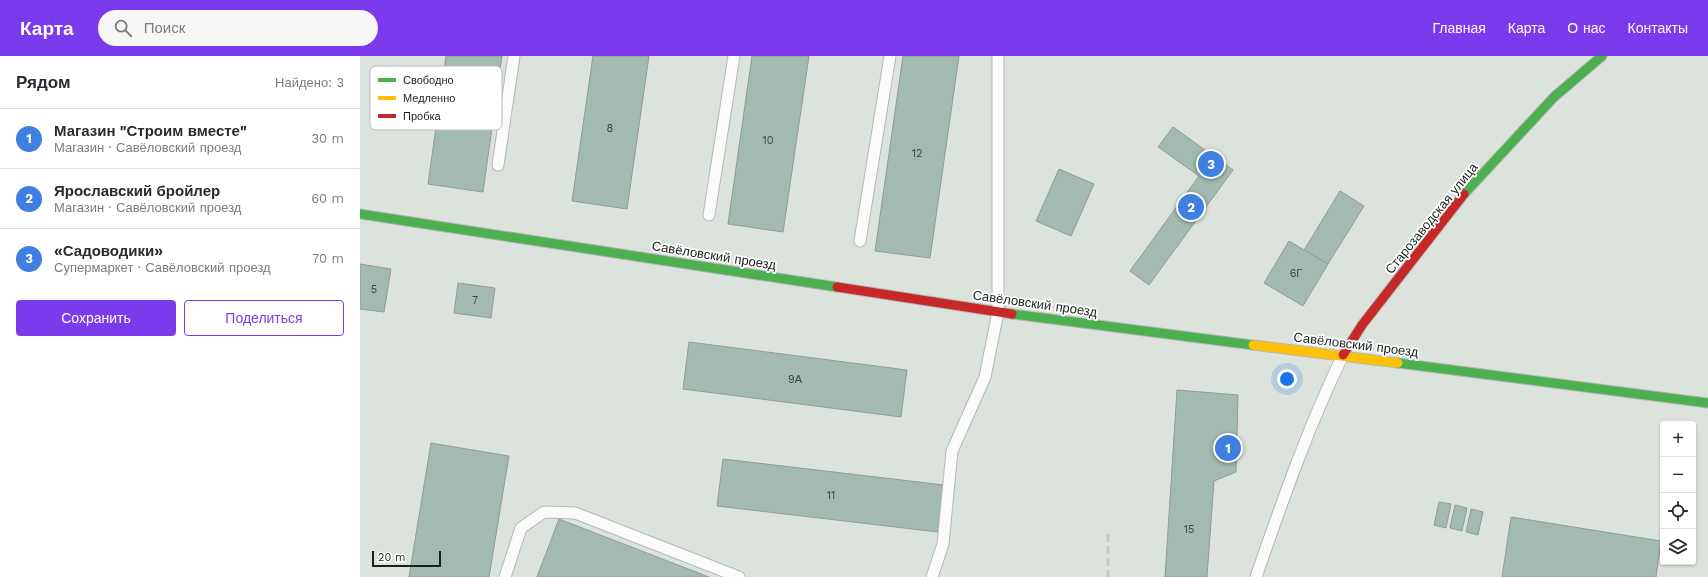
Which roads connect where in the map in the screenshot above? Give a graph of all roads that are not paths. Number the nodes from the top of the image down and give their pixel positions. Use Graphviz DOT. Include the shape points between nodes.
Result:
graph roads {
  1 [pos="514,56"];
  2 [pos="734,56"];
  3 [pos="890,56"];
  4 [pos="998,56"];
  5 [pos="1602,56"];
  6 [pos="498,165"];
  7 [pos="360,214"];
  8 [pos="709,215"];
  9 [pos="860,241"];
  10 [pos="998,312"];
  11 [pos="1343,355"];
  12 [pos="1708,403"];
  13 [pos="505,577"];
  14 [pos="739,577"];
  15 [pos="932,577"];
  16 [pos="1256,577"];
  1 -- 6 [label="lane"];
  2 -- 8 [label="lane"];
  3 -- 9 [label="lane"];
  4 -- 10 [label="lane"];
  5 -- 11 [label="main road, Старозаводская улица" via="1554,97 1471,184 1362,325"];
  7 -- 10 [label="main road, Савёловский проезд"];
  10 -- 11 [label="main road, Савёловский проезд"];
  10 -- 15 [label="lane" via="985,377 952,451 943,544"];
  11 -- 12 [label="main road, Савёловский проезд"];
  11 -- 16 [label="lane" via="1288,485"];
  13 -- 14 [label="lane" via="521,528 544,512 552,512 575,513"];
}
